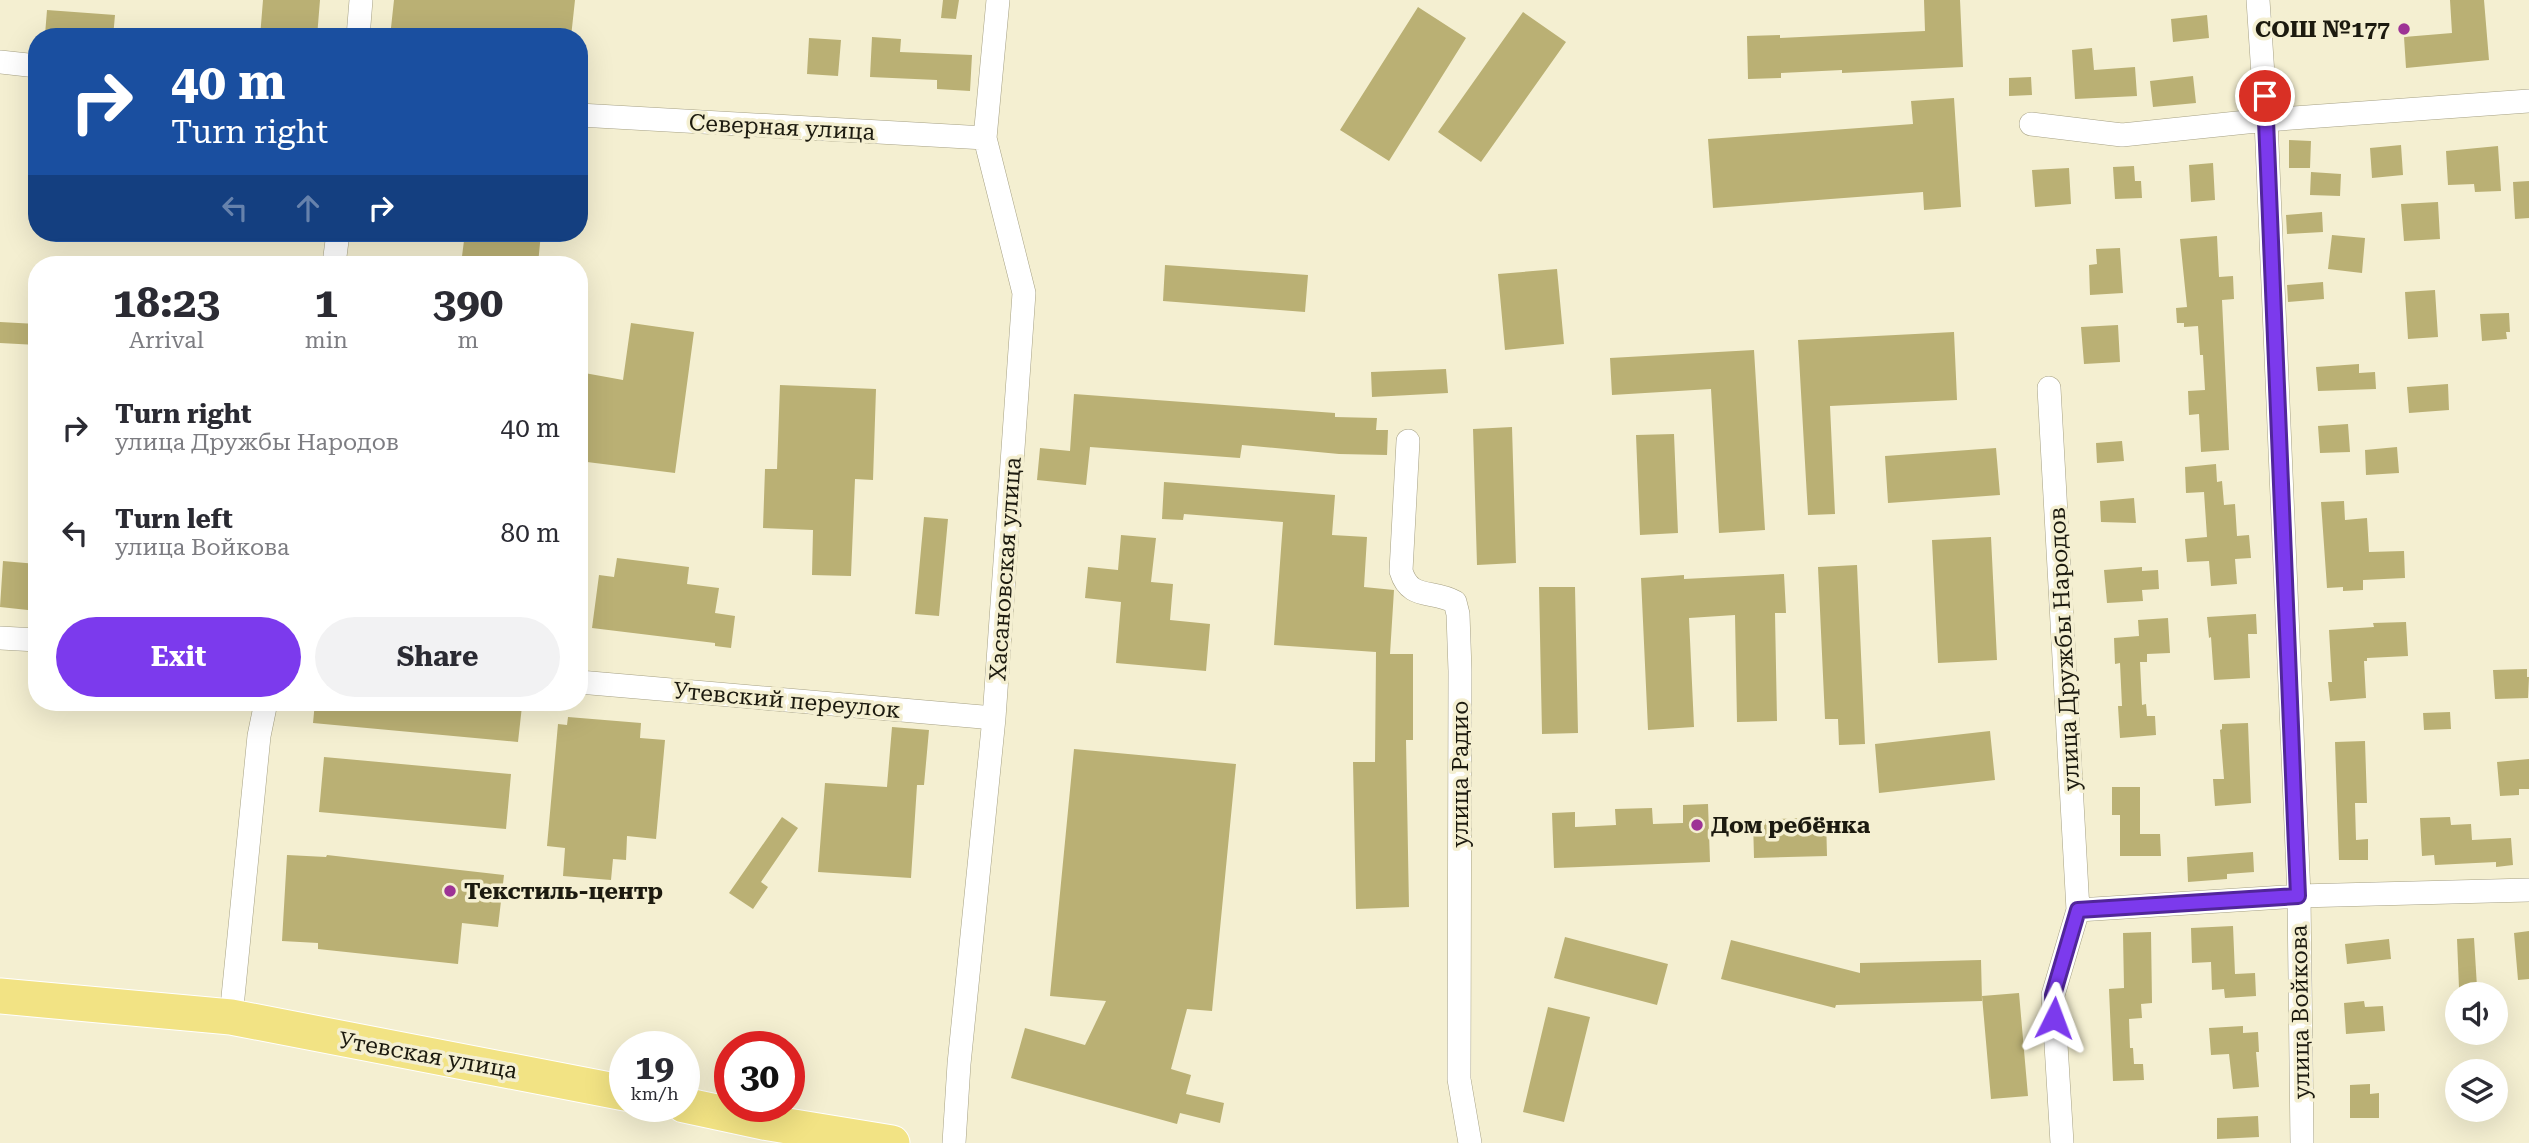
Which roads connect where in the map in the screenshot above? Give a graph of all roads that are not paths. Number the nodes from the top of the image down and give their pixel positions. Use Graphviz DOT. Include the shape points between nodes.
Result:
graph roads {
  1 [pos="361,0"];
  2 [pos="998,0"];
  3 [pos="2258,0"];
  4 [pos="359,28"];
  5 [pos="0,62"];
  6 [pos="28,65"];
  7 [pos="2529,101"];
  8 [pos="588,116"];
  9 [pos="2266,120"];
  10 [pos="2031,124"];
  11 [pos="985,138"];
  12 [pos="2049,388"];
  13 [pos="1408,440"];
  14 [pos="0,638"];
  15 [pos="28,640"];
  16 [pos="588,683"];
  17 [pos="265,711"];
  18 [pos="994,718"];
  19 [pos="2529,890"];
  20 [pos="2298,896"];
  21 [pos="2078,910"];
  22 [pos="0,996"];
  23 [pos="231,1017"];
  24 [pos="609,1090"];
  25 [pos="700,1108"];
  26 [pos="892,1143"];
  27 [pos="954,1143"];
  28 [pos="1470,1143"];
  29 [pos="2062,1143"];
  30 [pos="2302,1143"];
  1 -- 4 [label="street"];
  2 -- 11 [label="street, Хасановская улица"];
  3 -- 9 [label="street, улица Войкова"];
  5 -- 6 [label="street"];
  7 -- 9 [label="street"];
  8 -- 11 [label="street, Северная улица"];
  9 -- 10 [label="street" via="2122,135"];
  9 -- 20 [label="street, улица Войкова"];
  11 -- 18 [label="street, Хасановская улица" via="1024,293"];
  12 -- 21 [label="street, улица Дружбы Народов"];
  13 -- 28 [label="street, улица Радио" via="1401,571 1405,583 1416,592 1455,602 1458,614 1459,1079"];
  14 -- 15 [label="street"];
  16 -- 18 [label="street, Утевский переулок"];
  17 -- 23 [label="street" via="258,736"];
  18 -- 27 [label="street, Хасановская улица"];
  19 -- 20 [label="street"];
  20 -- 21 [label="street"];
  20 -- 30 [label="street, улица Войкова"];
  21 -- 29 [label="street, улица Дружбы Народов" via="2053,995"];
  22 -- 23 [label="main road, Утевская улица"];
  23 -- 24 [label="main road, Утевская улица"];
  25 -- 26 [label="main road"];
}
